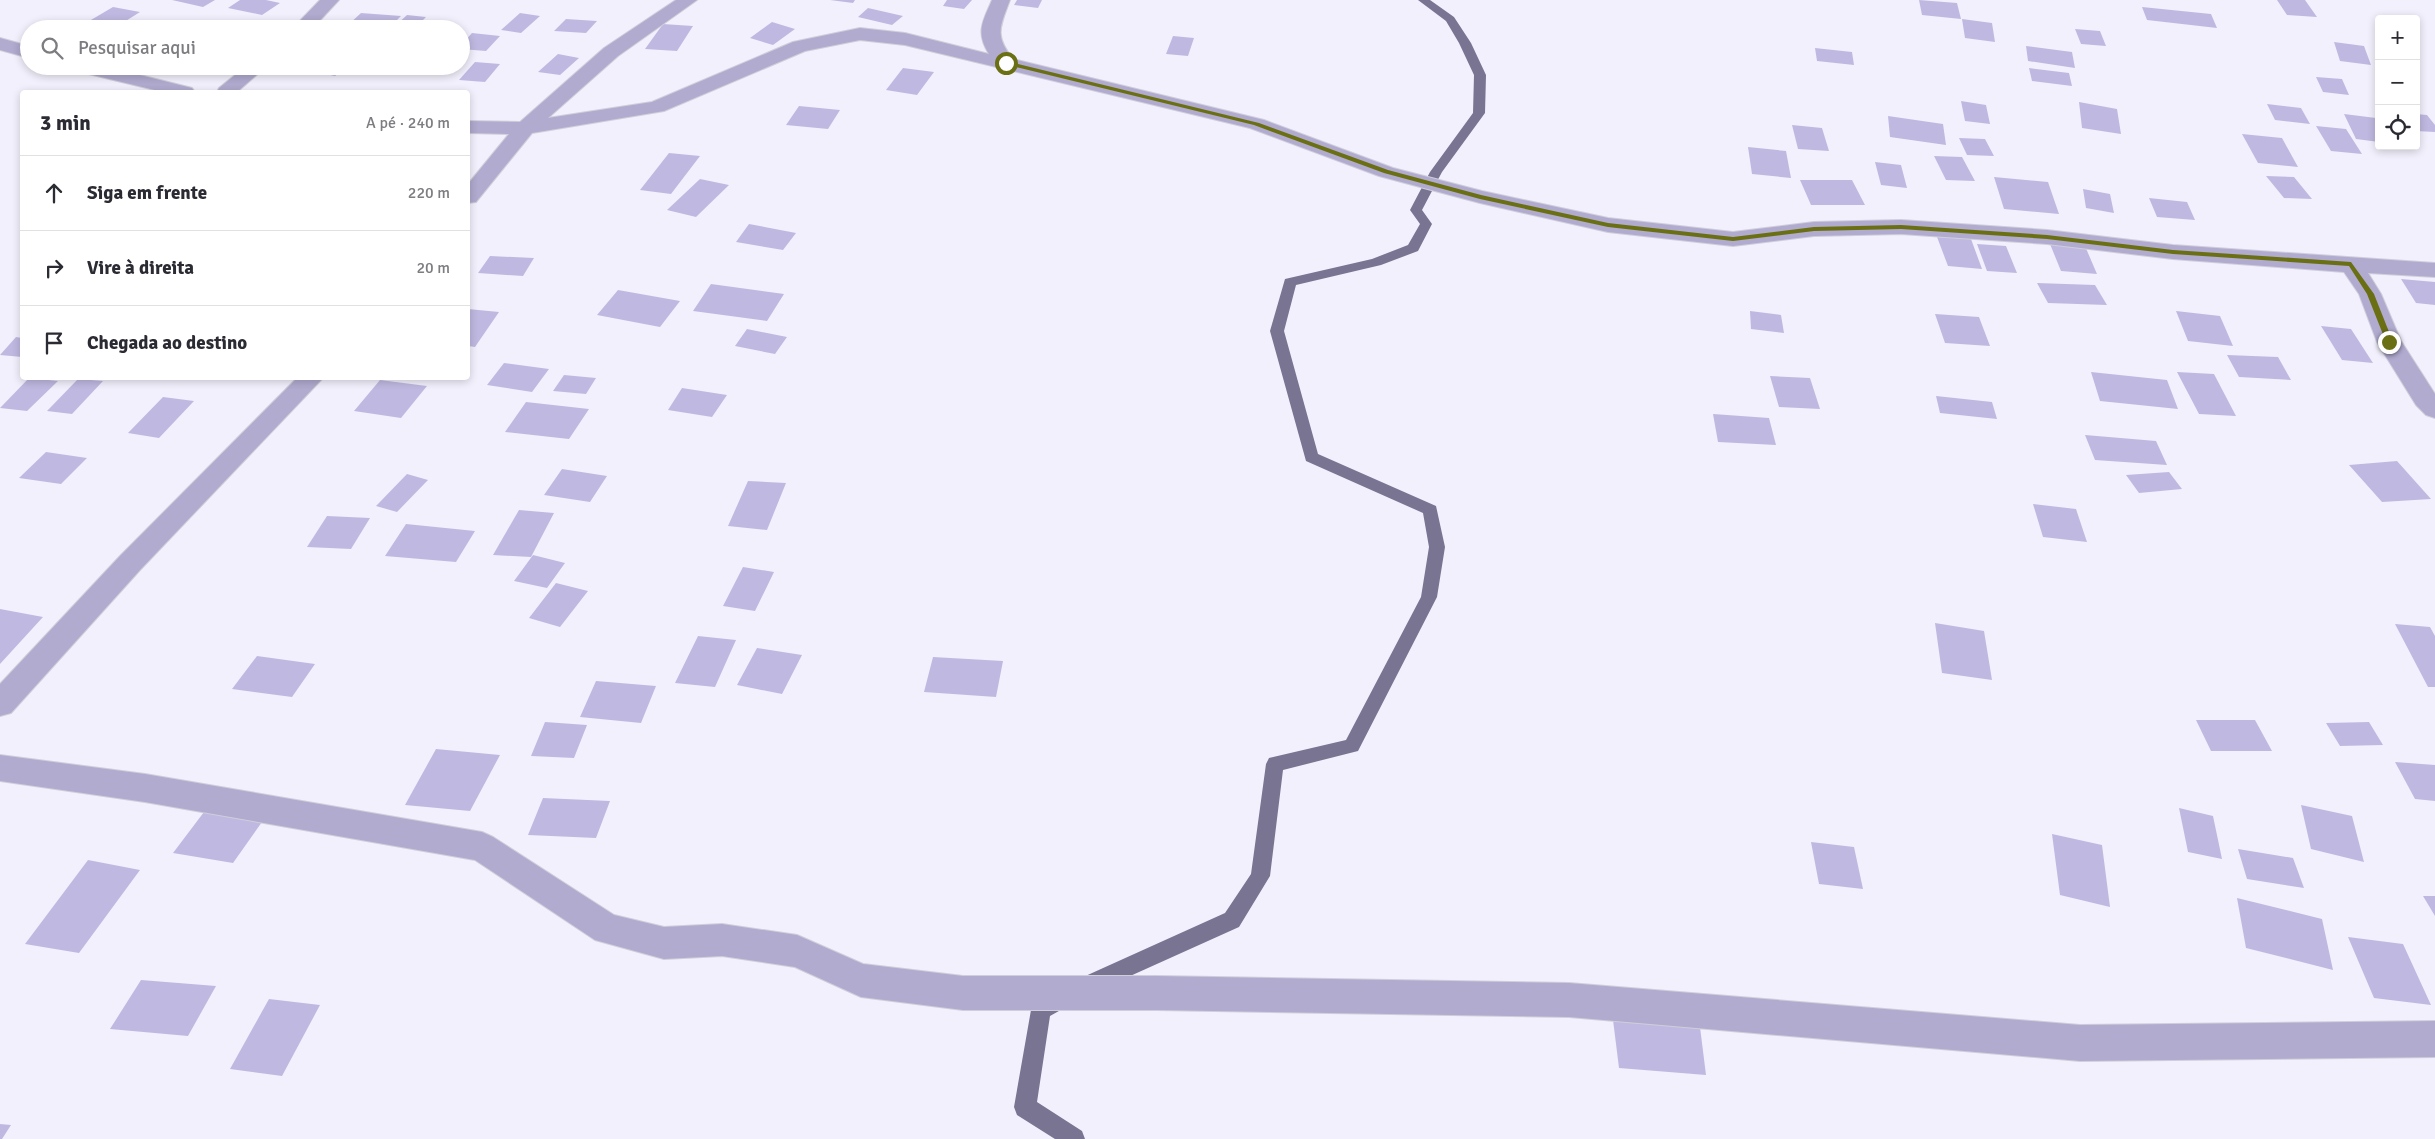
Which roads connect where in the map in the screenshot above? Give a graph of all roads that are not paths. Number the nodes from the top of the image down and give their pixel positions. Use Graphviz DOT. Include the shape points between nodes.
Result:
graph roads {
  1 [pos="330,0"];
  2 [pos="688,0"];
  3 [pos="1001,0"];
  4 [pos="310,20"];
  5 [pos="0,44"];
  6 [pos="20,50"];
  7 [pos="1006,63"];
  8 [pos="116,75"];
  9 [pos="247,75"];
  10 [pos="177,90"];
  11 [pos="228,90"];
  12 [pos="470,126"];
  13 [pos="525,128"];
  14 [pos="470,194"];
  15 [pos="2351,264"];
  16 [pos="2435,270"];
  17 [pos="309,380"];
  18 [pos="2435,409"];
  19 [pos="0,704"];
  20 [pos="0,768"];
  21 [pos="2435,1039"];
  1 -- 4 [label="street"];
  2 -- 13 [label="street" via="611,52"];
  3 -- 7 [label="street" via="988,37"];
  5 -- 6 [label="street"];
  7 -- 13 [label="street" via="905,39 860,34 800,46 657,107"];
  7 -- 15 [label="street" via="1256,124 1395,174 1480,197 1608,225 1733,239 1814,229 1901,227 2047,237 2173,252"];
  8 -- 10 [label="street"];
  9 -- 11 [label="street"];
  12 -- 13 [label="street"];
  13 -- 14 [label="street"];
  15 -- 16 [label="street"];
  15 -- 18 [label="street" via="2370,294 2389,342 2425,399"];
  17 -- 19 [label="street" via="137,556"];
  20 -- 21 [label="street" via="145,788 482,847 607,929 664,944 722,940 797,951 861,980 963,993 1569,1000 2080,1043"];
}
